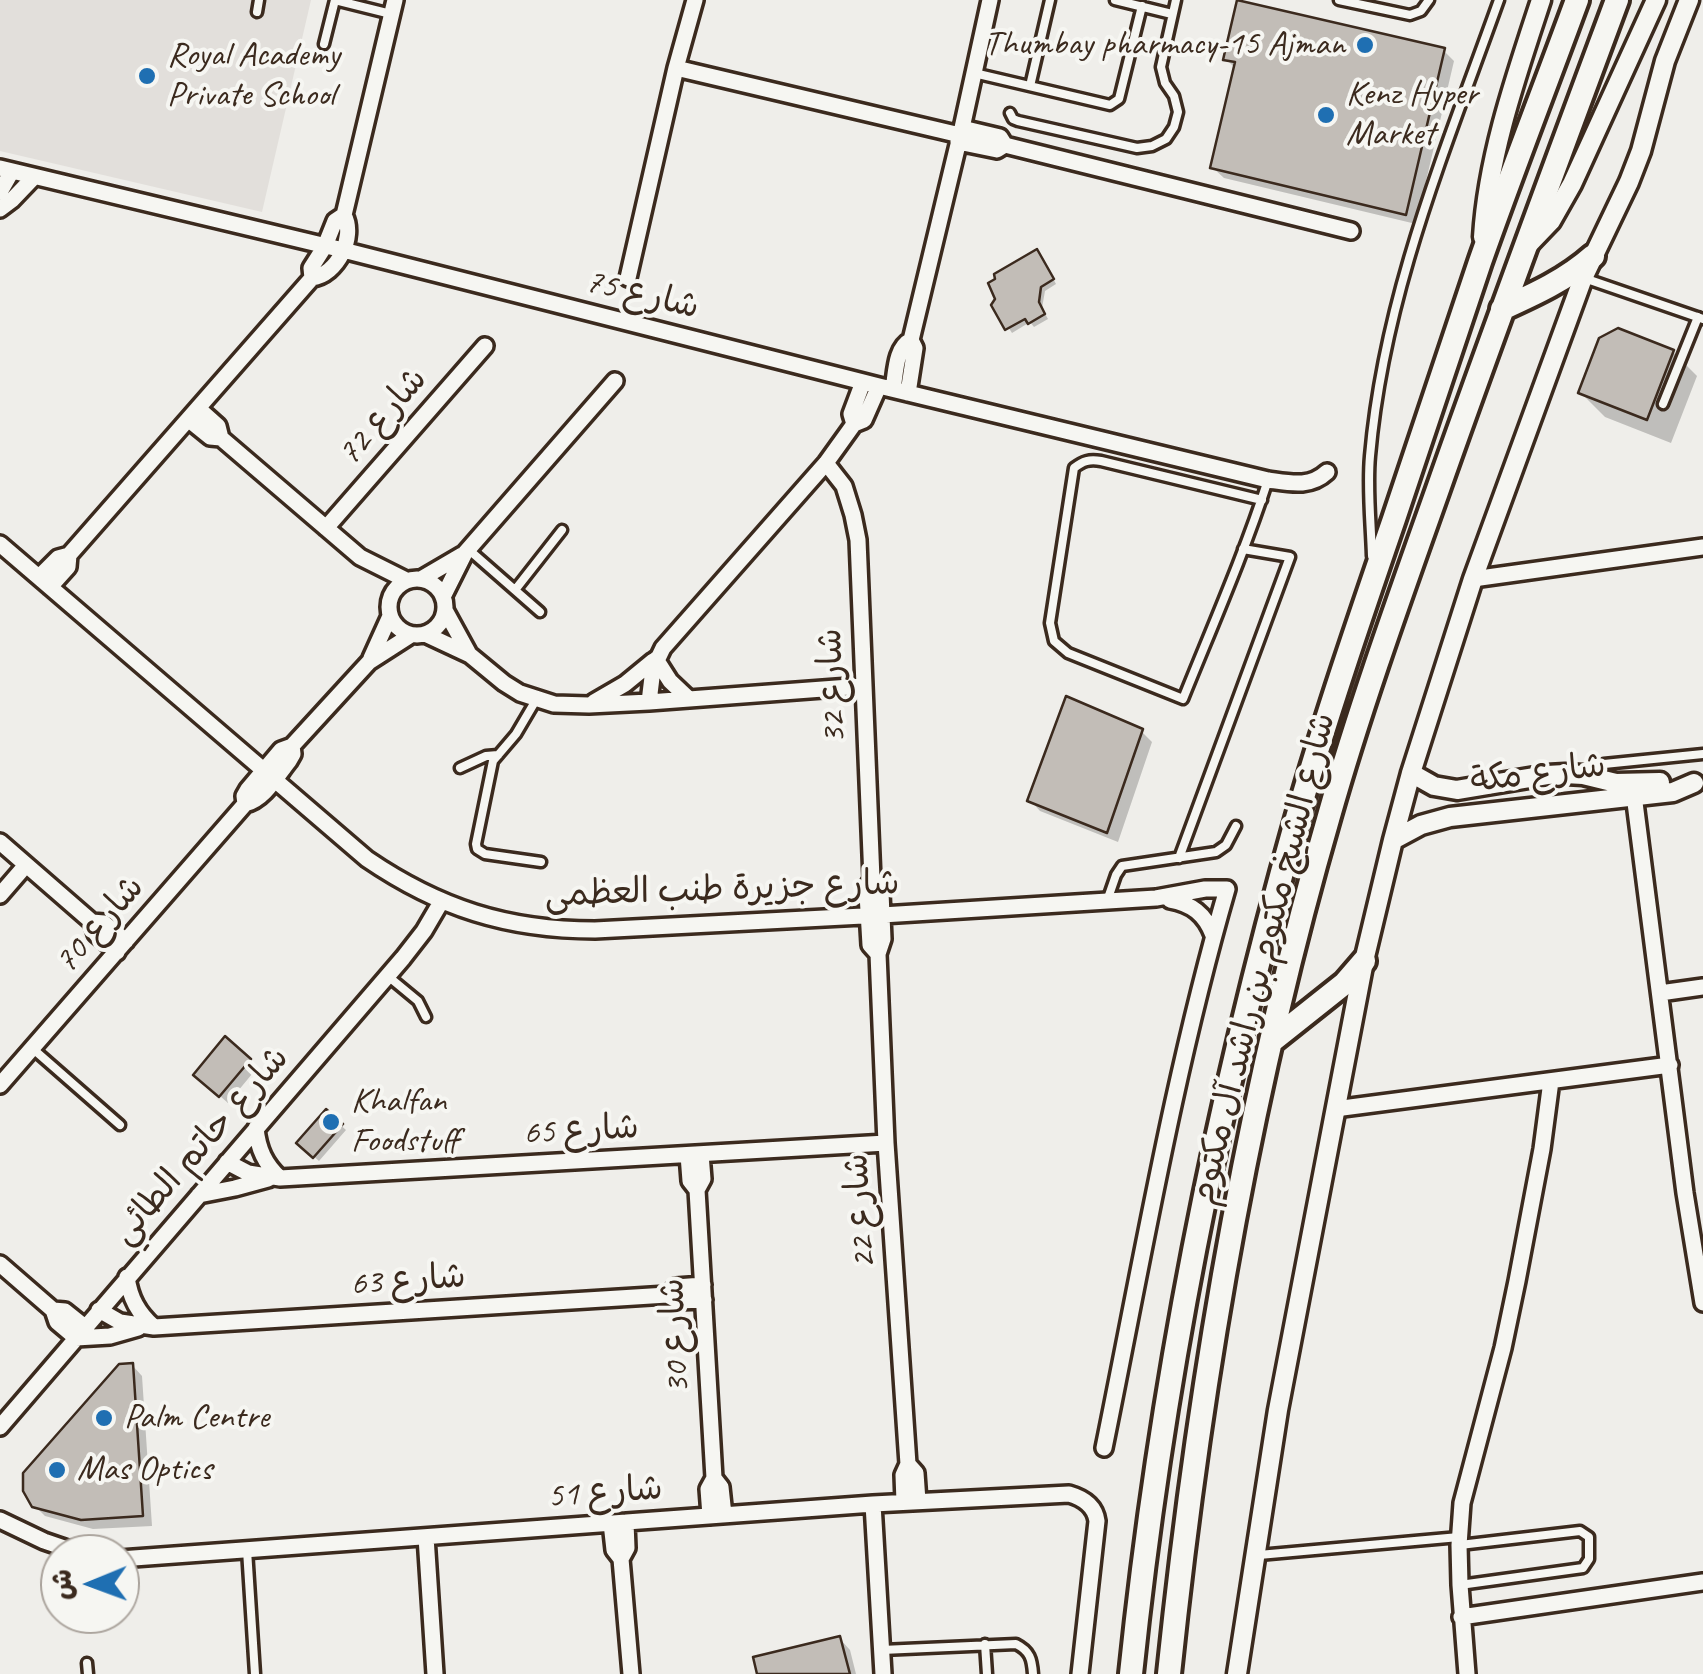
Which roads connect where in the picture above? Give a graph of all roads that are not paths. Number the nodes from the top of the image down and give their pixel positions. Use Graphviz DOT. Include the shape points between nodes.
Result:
graph roads {
  1 [pos="260,0"];
  2 [pos="335,0"];
  3 [pos="694,0"];
  4 [pos="990,0"];
  5 [pos="1050,0"];
  6 [pos="1115,0"];
  7 [pos="1176,0"];
  8 [pos="1339,0"];
  9 [pos="1429,0"];
  10 [pos="1499,0"];
  11 [pos="1541,0"];
  12 [pos="1577,0"];
  13 [pos="1618,0"];
  14 [pos="1656,0"];
  15 [pos="1689,0"];
  16 [pos="1142,6"];
  17 [pos="393,7"];
  18 [pos="257,12"];
  19 [pos="1172,14"];
  20 [pos="324,44"];
  21 [pos="676,68"];
  22 [pos="974,73"];
  23 [pos="1030,86"];
  24 [pos="1010,113"];
  25 [pos="960,135"];
  26 [pos="6,170"];
  27 [pos="34,176"];
  28 [pos="0,192"];
  29 [pos="0,209"];
  30 [pos="344,216"];
  31 [pos="1351,231"];
  32 [pos="326,246"];
  33 [pos="1524,249"];
  34 [pos="344,250"];
  35 [pos="1593,256"];
  36 [pos="1481,259"];
  37 [pos="312,278"];
  38 [pos="628,278"];
  39 [pos="1583,278"];
  40 [pos="1502,309"];
  41 [pos="1700,318"];
  42 [pos="485,346"];
  43 [pos="614,381"];
  44 [pos="886,387"];
  45 [pos="1663,404"];
  46 [pos="194,414"];
  47 [pos="821,468"];
  48 [pos="1328,472"];
  49 [pos="1268,480"];
  50 [pos="1262,500"];
  51 [pos="326,528"];
  52 [pos="562,530"];
  53 [pos="0,544"];
  54 [pos="1703,548"];
  55 [pos="1243,549"];
  56 [pos="467,551"];
  57 [pos="360,557"];
  58 [pos="1473,579"];
  59 [pos="413,580"];
  60 [pos="1373,581"];
  61 [pos="44,582"];
  62 [pos="515,590"];
  63 [pos="444,604"];
  64 [pos="390,609"];
  65 [pos="540,612"];
  66 [pos="418,634"];
  67 [pos="470,655"];
  68 [pos="656,659"];
  69 [pos="369,662"];
  70 [pos="863,686"];
  71 [pos="537,699"];
  72 [pos="690,699"];
  73 [pos="649,702"];
  74 [pos="589,705"];
  75 [pos="1703,754"];
  76 [pos="498,755"];
  77 [pos="460,768"];
  78 [pos="1412,774"];
  79 [pos="1584,775"];
  80 [pos="268,776"];
  81 [pos="1698,782"];
  82 [pos="1633,789"];
  83 [pos="1236,826"];
  84 [pos="1393,840"];
  85 [pos="0,842"];
  86 [pos="1179,858"];
  87 [pos="541,862"];
  88 [pos="26,865"];
  89 [pos="0,895"];
  90 [pos="1156,898"];
  91 [pos="1107,901"];
  92 [pos="442,902"];
  93 [pos="875,916"];
  94 [pos="1214,935"];
  95 [pos="122,946"];
  96 [pos="1364,961"];
  97 [pos="387,976"];
  98 [pos="1703,987"];
  99 [pos="1660,993"];
  100 [pos="426,1017"];
  101 [pos="1272,1040"];
  102 [pos="32,1048"];
  103 [pos="1670,1065"];
  104 [pos="1551,1080"];
  105 [pos="0,1084"];
  106 [pos="1335,1109"];
  107 [pos="120,1124"];
  108 [pos="256,1128"];
  109 [pos="886,1143"];
  110 [pos="694,1154"];
  111 [pos="227,1162"];
  112 [pos="276,1178"];
  113 [pos="1703,1191"];
  114 [pos="1685,1194"];
  115 [pos="199,1195"];
  116 [pos="0,1264"];
  117 [pos="127,1277"];
  118 [pos="703,1292"];
  119 [pos="1703,1304"];
  120 [pos="99,1310"];
  121 [pos="148,1327"];
  122 [pos="80,1332"];
  123 [pos="0,1426"];
  124 [pos="1104,1448"];
  125 [pos="911,1502"];
  126 [pos="874,1504"];
  127 [pos="0,1508"];
  128 [pos="717,1516"];
  129 [pos="8,1523"];
  130 [pos="619,1523"];
  131 [pos="426,1536"];
  132 [pos="40,1540"];
  133 [pos="1459,1541"];
  134 [pos="247,1550"];
  135 [pos="1254,1556"];
  136 [pos="140,1558"];
  137 [pos="1703,1582"];
  138 [pos="1460,1585"];
  139 [pos="1461,1616"];
  140 [pos="985,1644"];
  141 [pos="882,1650"];
  142 [pos="87,1663"];
  143 [pos="88,1674"];
  144 [pos="255,1674"];
  145 [pos="435,1674"];
  146 [pos="631,1674"];
  147 [pos="883,1674"];
  148 [pos="987,1674"];
  149 [pos="1033,1674"];
  150 [pos="1080,1674"];
  151 [pos="1131,1674"];
  152 [pos="1169,1674"];
  153 [pos="1237,1674"];
  154 [pos="1466,1674"];
  1 -- 18 [label="lane"];
  2 -- 17 [label="lane"];
  2 -- 20 [label="lane"];
  3 -- 21 [label="street"];
  4 -- 22 [label="street"];
  5 -- 23 [label="lane"];
  6 -- 16 [label="lane"];
  7 -- 19 [label="lane"];
  8 -- 9 [label="lane" via="1410,15"];
  10 -- 60 [label="lane" via="1390,324 1369,460"];
  11 -- 36 [label="street" via="1490,180"];
  12 -- 36 [label="main road, شارع الشيخ مكتوم بن راشد آل مكتوم"];
  13 -- 33 [label="main road, شارع الشيخ مكتوم بن راشد آل مكتوم"];
  14 -- 33 [label="street" via="1558,209"];
  15 -- 35 [label="street" via="1641,150"];
  16 -- 19 [label="lane"];
  16 -- 23 [label="lane" via="1115,103"];
  17 -- 30 [label="street"];
  19 -- 24 [label="lane" via="1161,67 1177,119 1160,143 1126,146 1018,121"];
  21 -- 25 [label="street"];
  21 -- 38 [label="street"];
  22 -- 23 [label="lane"];
  22 -- 25 [label="street"];
  25 -- 31 [label="street" via="997,136 1005,146"];
  25 -- 44 [label="street" via="911,340 915,352"];
  26 -- 27 [label="street, شارع 75"];
  26 -- 28 [label="street"];
  27 -- 29 [label="street"];
  27 -- 32 [label="street, شارع 75"];
  30 -- 32 [label="street" via="335,221"];
  30 -- 34 [label="street"];
  32 -- 34 [label="street, شارع 75"];
  32 -- 37 [label="street"];
  33 -- 40 [label="main road, شارع الشيخ مكتوم بن راشد آل مكتوم"];
  34 -- 37 [label="street" via="322,276"];
  34 -- 44 [label="street, شارع 75"];
  35 -- 39 [label="street"];
  35 -- 40 [label="main road"];
  36 -- 60 [label="main road, شارع الشيخ مكتوم بن راشد آل مكتوم"];
  37 -- 46 [label="street"];
  39 -- 41 [label="lane"];
  39 -- 58 [label="street"];
  40 -- 101 [label="main road, شارع الشيخ مكتوم بن راشد آل مكتوم" via="1354,733"];
  41 -- 45 [label="lane"];
  42 -- 51 [label="street, شارع 72"];
  43 -- 56 [label="street"];
  44 -- 47 [label="street"];
  44 -- 49 [label="street, شارع 75"];
  46 -- 51 [label="street" via="210,437 222,438"];
  46 -- 61 [label="street" via="69,555 68,566"];
  47 -- 68 [label="street"];
  47 -- 70 [label="street, شارع 32" via="832,489 844,492 858,540"];
  48 -- 49 [label="street, شارع 75" via="1308,483"];
  49 -- 50 [label="lane"];
  50 -- 55 [label="lane"];
  50 -- 55 [label="lane" via="1082,462 1074,468 1066,508 1051,635 1068,652 1183,699"];
  51 -- 57 [label="street"];
  52 -- 62 [label="lane"];
  53 -- 61 [label="street, شارع جزيرة طنب العظمى"];
  54 -- 58 [label="street"];
  55 -- 86 [label="lane" via="1290,557"];
  56 -- 59 [label="street"];
  56 -- 62 [label="lane"];
  56 -- 63 [label="street"];
  57 -- 59 [label="street"];
  57 -- 64 [label="street"];
  58 -- 78 [label="street"];
  59 -- 63 [label="street" via="430,582"];
  59 -- 64 [label="street" via="392,593"];
  60 -- 151 [label="main road, شارع الشيخ مكتوم بن راشد آل مكتوم" via="1263,942 1200,1215 1159,1451"];
  61 -- 80 [label="street, شارع جزيرة طنب العظمى"];
  62 -- 65 [label="lane"];
  63 -- 66 [label="street" via="438,625"];
  63 -- 67 [label="street"];
  64 -- 66 [label="street" via="398,628"];
  64 -- 69 [label="street, شارع 70"];
  66 -- 67 [label="street"];
  66 -- 69 [label="street, شارع 70"];
  67 -- 71 [label="street" via="504,684"];
  68 -- 72 [label="street"];
  68 -- 73 [label="street"];
  68 -- 74 [label="street"];
  69 -- 80 [label="street, شارع 70" via="292,746 290,761"];
  70 -- 72 [label="street"];
  70 -- 93 [label="street, شارع 32" via="872,879 880,888"];
  71 -- 74 [label="street"];
  71 -- 76 [label="lane"];
  72 -- 73 [label="street"];
  73 -- 74 [label="street"];
  75 -- 79 [label="lane" via="1604,764"];
  76 -- 77 [label="lane"];
  76 -- 87 [label="lane" via="477,849"];
  78 -- 79 [label="street, شارع مكة" via="1457,790"];
  78 -- 84 [label="street"];
  79 -- 82 [label="street, شارع مكة"];
  80 -- 92 [label="street, شارع جزيرة طنب العظمى" via="367,859"];
  80 -- 95 [label="street, شارع 70" via="256,800 244,804"];
  81 -- 82 [label="street, شارع مكة"];
  82 -- 84 [label="street, شارع مكة" via="1450,817"];
  82 -- 99 [label="street"];
  83 -- 86 [label="lane" via="1216,852"];
  84 -- 96 [label="street"];
  85 -- 88 [label="street"];
  86 -- 91 [label="lane" via="1126,864"];
  88 -- 89 [label="street"];
  88 -- 95 [label="street" via="92,922 96,934"];
  90 -- 91 [label="street, شارع جزيرة طنب العظمى"];
  90 -- 94 [label="street, شارع جزيرة طنب العظمى" via="1194,908"];
  90 -- 94 [label="street, شارع جزيرة طنب العظمى" via="1227,889"];
  91 -- 93 [label="street, شارع جزيرة طنب العظمى"];
  92 -- 93 [label="street, شارع جزيرة طنب العظمى" via="495,920 571,930"];
  92 -- 97 [label="street, شارع حاتم الطائي"];
  93 -- 109 [label="street, شارع 22" via="883,943 878,954"];
  94 -- 124 [label="street"];
  95 -- 102 [label="street, شارع 70"];
  96 -- 101 [label="main road"];
  96 -- 106 [label="street"];
  97 -- 100 [label="lane"];
  97 -- 108 [label="street, شارع حاتم الطائي"];
  98 -- 99 [label="street"];
  99 -- 103 [label="street"];
  101 -- 152 [label="main road, شارع الشيخ مكتوم بن راشد آل مكتوم" via="1210,1353"];
  102 -- 105 [label="street, شارع 70"];
  102 -- 107 [label="lane"];
  103 -- 104 [label="street"];
  103 -- 114 [label="street"];
  104 -- 106 [label="street"];
  104 -- 133 [label="street" via="1518,1281 1462,1503"];
  106 -- 135 [label="street"];
  108 -- 111 [label="street, شارع حاتم الطائي"];
  108 -- 112 [label="street"];
  109 -- 110 [label="street, شارع 65"];
  109 -- 125 [label="street, شارع 22" via="908,1464 903,1475"];
  110 -- 112 [label="street, شارع 65"];
  110 -- 118 [label="street, شارع 30" via="690,1181 697,1190"];
  111 -- 112 [label="street, شارع 65"];
  111 -- 115 [label="street, شارع حاتم الطائي"];
  112 -- 115 [label="street, شارع 65"];
  113 -- 114 [label="street"];
  114 -- 119 [label="street"];
  115 -- 117 [label="street, شارع حاتم الطائي"];
  116 -- 122 [label="street" via="54,1310 65,1311"];
  117 -- 120 [label="street, شارع حاتم الطائي"];
  117 -- 121 [label="street"];
  118 -- 121 [label="street, شارع 63" via="676,1288 667,1294"];
  118 -- 128 [label="street, شارع 30" via="714,1478 708,1489"];
  120 -- 121 [label="street, شارع 63"];
  120 -- 122 [label="street, شارع حاتم الطائي"];
  121 -- 122 [label="street, شارع 63" via="110,1336"];
  122 -- 123 [label="street, شارع حاتم الطائي"];
  125 -- 126 [label="street, شارع 51"];
  125 -- 150 [label="street, شارع 51" via="1061,1494 1092,1508 1097,1526"];
  126 -- 128 [label="street, شارع 51"];
  126 -- 141 [label="street"];
  127 -- 129 [label="street"];
  128 -- 130 [label="street, شارع 51"];
  129 -- 132 [label="street"];
  130 -- 131 [label="street, شارع 51"];
  130 -- 146 [label="street" via="614,1550 622,1559"];
  131 -- 134 [label="street, شارع 51"];
  131 -- 145 [label="street"];
  133 -- 135 [label="lane"];
  133 -- 138 [label="street"];
  133 -- 138 [label="lane" via="1580,1531 1588,1537 1589,1559 1580,1569"];
  134 -- 136 [label="street, شارع 51"];
  134 -- 144 [label="lane"];
  135 -- 153 [label="street"];
  137 -- 139 [label="street"];
  138 -- 139 [label="street"];
  139 -- 154 [label="street"];
  140 -- 141 [label="lane"];
  140 -- 148 [label="lane"];
  140 -- 149 [label="lane" via="1025,1648"];
  141 -- 147 [label="street"];
  142 -- 143 [label="lane"];
}
